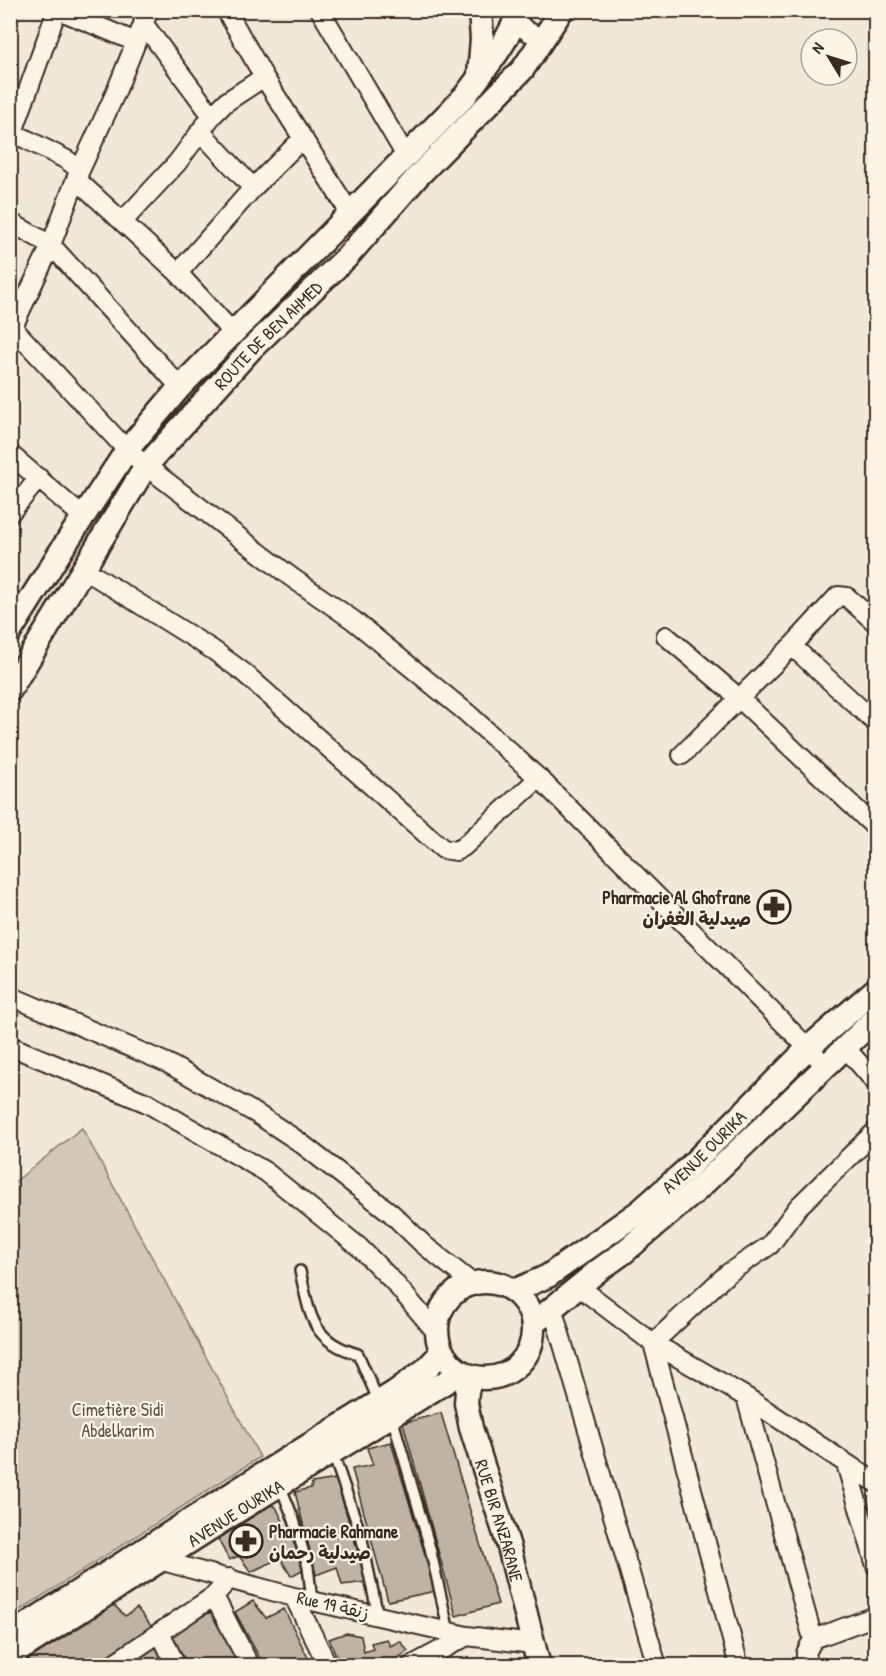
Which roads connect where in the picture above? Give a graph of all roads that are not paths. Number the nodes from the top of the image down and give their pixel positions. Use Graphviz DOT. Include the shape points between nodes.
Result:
graph roads {
  1 [pos="58,10"];
  2 [pos="226,10"];
  3 [pos="320,10"];
  4 [pos="480,10"];
  5 [pos="562,10"];
  6 [pos="516,13"];
  7 [pos="146,17"];
  8 [pos="545,38"];
  9 [pos="136,42"];
  10 [pos="479,76"];
  11 [pos="264,77"];
  12 [pos="212,116"];
  13 [pos="200,131"];
  14 [pos="12,132"];
  15 [pos="303,138"];
  16 [pos="406,156"];
  17 [pos="78,175"];
  18 [pos="253,188"];
  19 [pos="350,213"];
  20 [pos="123,221"];
  21 [pos="10,222"];
  22 [pos="51,245"];
  23 [pos="178,273"];
  24 [pos="11,328"];
  25 [pos="233,333"];
  26 [pos="180,387"];
  27 [pos="127,450"];
  28 [pos="10,454"];
  29 [pos="146,466"];
  30 [pos="39,478"];
  31 [pos="10,513"];
  32 [pos="83,517"];
  33 [pos="82,568"];
  34 [pos="876,623"];
  35 [pos="10,632"];
  36 [pos="666,636"];
  37 [pos="792,646"];
  38 [pos="10,690"];
  39 [pos="739,698"];
  40 [pos="876,723"];
  41 [pos="682,754"];
  42 [pos="539,778"];
  43 [pos="876,828"];
  44 [pos="876,989"];
  45 [pos="10,996"];
  46 [pos="876,1018"];
  47 [pos="10,1046"];
  48 [pos="844,1047"];
  49 [pos="808,1048"];
  50 [pos="826,1066"];
  51 [pos="876,1083"];
  52 [pos="876,1131"];
  53 [pos="300,1271"];
  54 [pos="472,1283"];
  55 [pos="579,1286"];
  56 [pos="514,1291"];
  57 [pos="552,1307"];
  58 [pos="533,1324"];
  59 [pos="440,1342"];
  60 [pos="653,1343"];
  61 [pos="467,1374"];
  62 [pos="746,1397"];
  63 [pos="386,1409"];
  64 [pos="333,1453"];
  65 [pos="846,1464"];
  66 [pos="876,1483"];
  67 [pos="280,1485"];
  68 [pos="135,1555"];
  69 [pos="163,1560"];
  70 [pos="876,1566"];
  71 [pos="230,1578"];
  72 [pos="214,1596"];
  73 [pos="294,1596"];
  74 [pos="312,1601"];
  75 [pos="378,1616"];
  76 [pos="876,1616"];
  77 [pos="160,1632"];
  78 [pos="458,1634"];
  79 [pos="10,1635"];
  80 [pos="813,1639"];
  81 [pos="536,1655"];
  82 [pos="10,1656"];
  83 [pos="110,1665"];
  84 [pos="176,1665"];
  85 [pos="250,1665"];
  86 [pos="328,1665"];
  87 [pos="411,1665"];
  88 [pos="657,1665"];
  89 [pos="739,1665"];
  90 [pos="806,1665"];
  1 -- 9 [label="street"];
  1 -- 14 [label="street"];
  2 -- 11 [label="street"];
  3 -- 16 [label="street"];
  4 -- 10 [label="street"];
  5 -- 8 [label="street, ROUTE DE BEN AHMED"];
  6 -- 8 [label="street" via="523,28"];
  6 -- 10 [label="street, ROUTE DE BEN AHMED"];
  7 -- 9 [label="street"];
  7 -- 12 [label="street"];
  8 -- 29 [label="street, ROUTE DE BEN AHMED" via="523,69 418,176 346,257 252,348"];
  9 -- 17 [label="street"];
  10 -- 16 [label="street, ROUTE DE BEN AHMED" via="465,96"];
  11 -- 12 [label="street"];
  11 -- 15 [label="street"];
  12 -- 13 [label="street"];
  13 -- 18 [label="street"];
  13 -- 20 [label="street" via="177,163"];
  14 -- 17 [label="street" via="67,160"];
  15 -- 18 [label="street"];
  15 -- 19 [label="street"];
  16 -- 19 [label="street, ROUTE DE BEN AHMED"];
  17 -- 20 [label="street"];
  17 -- 22 [label="street"];
  18 -- 23 [label="street"];
  19 -- 25 [label="street, ROUTE DE BEN AHMED"];
  20 -- 23 [label="street"];
  21 -- 22 [label="street"];
  22 -- 24 [label="street"];
  22 -- 26 [label="street"];
  23 -- 25 [label="street"];
  24 -- 27 [label="street"];
  25 -- 26 [label="street, ROUTE DE BEN AHMED"];
  26 -- 27 [label="street, ROUTE DE BEN AHMED"];
  27 -- 29 [label="street"];
  27 -- 32 [label="street, ROUTE DE BEN AHMED"];
  28 -- 30 [label="street"];
  29 -- 33 [label="street, ROUTE DE BEN AHMED"];
  29 -- 42 [label="street" via="410,665"];
  30 -- 31 [label="street"];
  30 -- 32 [label="street"];
  32 -- 35 [label="street, ROUTE DE BEN AHMED"];
  33 -- 38 [label="street, ROUTE DE BEN AHMED"];
  33 -- 42 [label="street" via="243,672 443,849 450,852 463,847"];
  34 -- 37 [label="street" via="847,597 838,596"];
  36 -- 39 [label="street"];
  37 -- 39 [label="street"];
  37 -- 40 [label="street"];
  39 -- 41 [label="street"];
  39 -- 43 [label="street"];
  42 -- 49 [label="street"];
  44 -- 49 [label="street, AVENUE OURIKA"];
  45 -- 54 [label="street" via="168,1063 257,1114 391,1213"];
  46 -- 48 [label="street, AVENUE OURIKA"];
  47 -- 59 [label="street" via="147,1103 266,1172 359,1247 393,1281"];
  48 -- 50 [label="street, AVENUE OURIKA"];
  48 -- 51 [label="street"];
  49 -- 50 [label="street"];
  49 -- 56 [label="street, AVENUE OURIKA" via="640,1211 548,1276"];
  50 -- 55 [label="street, AVENUE OURIKA" via="697,1190"];
  52 -- 60 [label="street" via="798,1207 770,1245 727,1274"];
  53 -- 63 [label="lane" via="313,1322 326,1340 358,1354"];
  54 -- 56 [label="street" via="501,1284"];
  54 -- 59 [label="street" via="446,1302 438,1322"];
  55 -- 57 [label="street, AVENUE OURIKA"];
  55 -- 60 [label="street"];
  56 -- 58 [label="street" via="527,1306"];
  57 -- 58 [label="street, AVENUE OURIKA"];
  57 -- 88 [label="street"];
  58 -- 61 [label="street" via="532,1340 516,1366 487,1378"];
  59 -- 61 [label="street" via="451,1364"];
  59 -- 63 [label="street, AVENUE OURIKA" via="426,1369"];
  60 -- 62 [label="street"];
  60 -- 89 [label="street"];
  61 -- 63 [label="street, AVENUE OURIKA"];
  61 -- 81 [label="street, RUE BIR ANZARANE" via="466,1403 471,1428 509,1547"];
  62 -- 65 [label="street"];
  62 -- 80 [label="street"];
  63 -- 64 [label="street, AVENUE OURIKA"];
  63 -- 68 [label="street, AVENUE OURIKA"];
  63 -- 78 [label="lane"];
  64 -- 67 [label="street, AVENUE OURIKA"];
  64 -- 75 [label="lane" via="361,1535"];
  65 -- 66 [label="street"];
  65 -- 70 [label="street"];
  67 -- 69 [label="street, AVENUE OURIKA"];
  67 -- 74 [label="lane" via="308,1567"];
  68 -- 69 [label="street, Rue 19 زنقة"];
  68 -- 79 [label="street, AVENUE OURIKA"];
  69 -- 71 [label="street, Rue 19 زنقة"];
  69 -- 82 [label="street, AVENUE OURIKA"];
  71 -- 72 [label="street"];
  71 -- 73 [label="street, Rue 19 زنقة"];
  72 -- 77 [label="street"];
  72 -- 85 [label="street"];
  73 -- 74 [label="street, Rue 19 زنقة"];
  73 -- 86 [label="street"];
  74 -- 75 [label="street, Rue 19 زنقة"];
  75 -- 78 [label="street, Rue 19 زنقة"];
  76 -- 80 [label="street"];
  77 -- 83 [label="street"];
  77 -- 84 [label="street"];
  78 -- 81 [label="street, Rue 19 زنقة"];
  78 -- 87 [label="street"];
  80 -- 90 [label="street" via="806,1653"];
}
